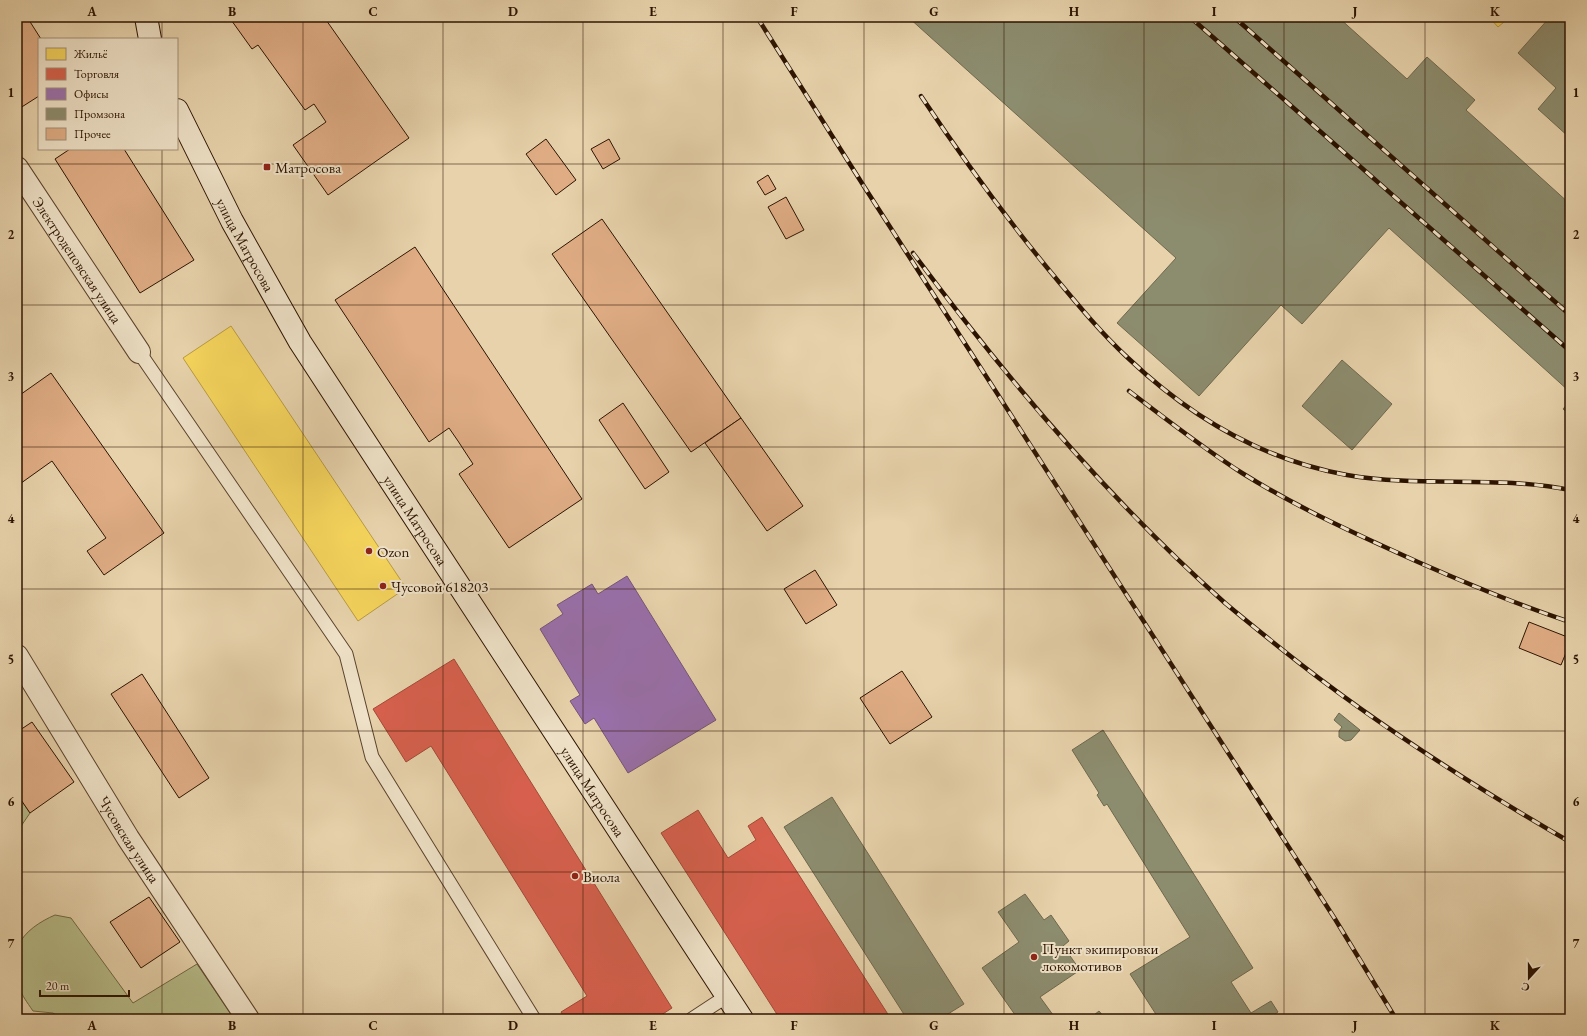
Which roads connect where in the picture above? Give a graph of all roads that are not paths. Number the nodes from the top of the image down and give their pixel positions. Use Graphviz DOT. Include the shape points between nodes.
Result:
graph roads {
  1 [pos="146,17"];
  2 [pos="150,38"];
  3 [pos="178,112"];
  4 [pos="17,168"];
  5 [pos="139,352"];
  6 [pos="17,656"];
  7 [pos="727,996"];
  8 [pos="248,1019"];
  9 [pos="534,1019"];
  10 [pos="692,1019"];
  11 [pos="742,1019"];
  1 -- 2 [label="street"];
  3 -- 7 [label="street, улица Матросова" via="232,221 300,342"];
  4 -- 5 [label="street, Электродеповская улица"];
  5 -- 9 [label="lane" via="346,654 372,757"];
  6 -- 8 [label="street, Чусовская улица" via="128,838"];
  7 -- 10 [label="lane"];
  7 -- 11 [label="street, улица Матросова"];
}
